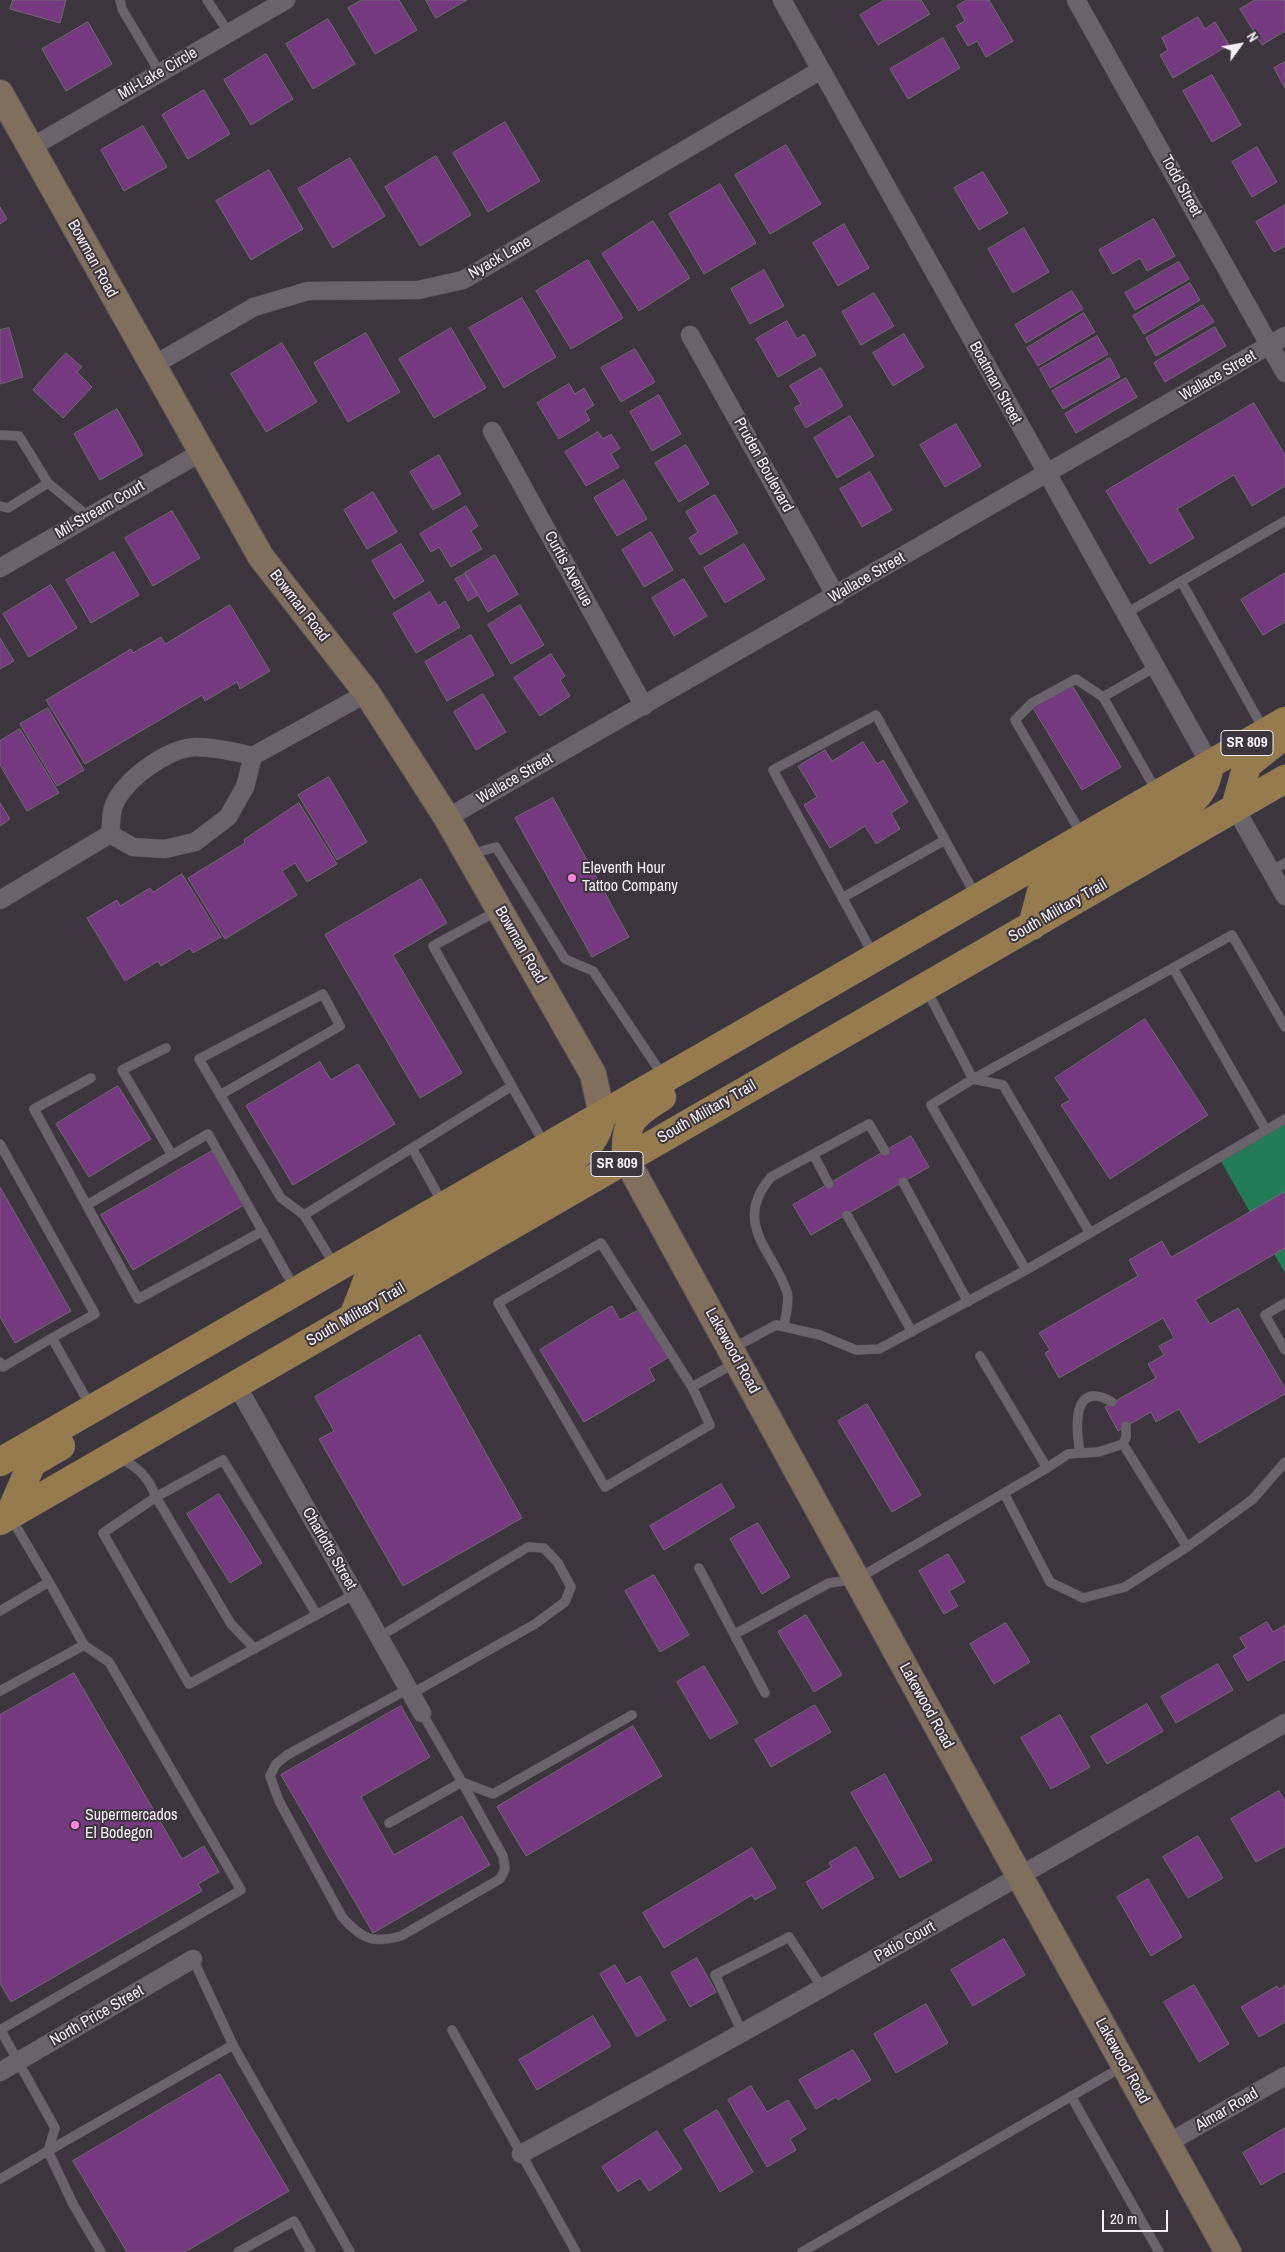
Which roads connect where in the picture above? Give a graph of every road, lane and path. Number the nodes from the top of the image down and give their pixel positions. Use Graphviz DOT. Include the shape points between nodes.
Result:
graph roads {
  1 [pos="120,0"];
  2 [pos="207,0"];
  3 [pos="286,0"];
  4 [pos="782,0"];
  5 [pos="1076,0"];
  6 [pos="229,33"];
  7 [pos="821,70"];
  8 [pos="160,73"];
  9 [pos="0,93"];
  10 [pos="30,148"];
  11 [pos="690,335"];
  12 [pos="1285,336"];
  13 [pos="1270,346"];
  14 [pos="152,366"];
  15 [pos="1285,373"];
  16 [pos="492,431"];
  17 [pos="0,435"];
  18 [pos="200,453"];
  19 [pos="1047,474"];
  20 [pos="48,483"];
  21 [pos="0,506"];
  22 [pos="89,517"];
  23 [pos="1285,521"];
  24 [pos="0,568"];
  25 [pos="1181,581"];
  26 [pos="836,596"];
  27 [pos="1125,614"];
  28 [pos="1155,667"];
  29 [pos="367,693"];
  30 [pos="1103,697"];
  31 [pos="644,706"];
  32 [pos="1278,730"];
  33 [pos="253,756"];
  34 [pos="1210,764"];
  35 [pos="1285,780"];
  36 [pos="1158,794"];
  37 [pos="1235,808"];
  38 [pos="447,818"];
  39 [pos="110,834"];
  40 [pos="1083,838"];
  41 [pos="945,840"];
  42 [pos="469,855"];
  43 [pos="1278,867"];
  44 [pos="1285,896"];
  45 [pos="842,898"];
  46 [pos="977,899"];
  47 [pos="0,900"];
  48 [pos="499,909"];
  49 [pos="1032,926"];
  50 [pos="875,958"];
  51 [pos="1173,968"];
  52 [pos="847,974"];
  53 [pos="925,987"];
  54 [pos="1285,1027"];
  55 [pos="166,1048"];
  56 [pos="91,1078"];
  57 [pos="664,1079"];
  58 [pos="972,1079"];
  59 [pos="512,1086"];
  60 [pos="220,1094"];
  61 [pos="602,1115"];
  62 [pos="1285,1119"];
  63 [pos="1266,1130"];
  64 [pos="0,1144"];
  65 [pos="546,1147"];
  66 [pos="412,1148"];
  67 [pos="885,1151"];
  68 [pos="172,1154"];
  69 [pos="813,1154"];
  70 [pos="626,1159"];
  71 [pos="903,1182"];
  72 [pos="829,1184"];
  73 [pos="87,1205"];
  74 [pos="444,1206"];
  75 [pos="304,1214"];
  76 [pos="847,1215"];
  77 [pos="263,1231"];
  78 [pos="1090,1233"];
  79 [pos="336,1268"];
  80 [pos="1026,1270"];
  81 [pos="296,1291"];
  82 [pos="968,1302"];
  83 [pos="1285,1303"];
  84 [pos="353,1317"];
  85 [pos="784,1327"];
  86 [pos="912,1332"];
  87 [pos="52,1338"];
  88 [pos="1285,1350"];
  89 [pos="734,1356"];
  90 [pos="980,1356"];
  91 [pos="0,1362"];
  92 [pos="236,1384"];
  93 [pos="692,1388"];
  94 [pos="1112,1402"];
  95 [pos="92,1409"];
  96 [pos="1126,1426"];
  97 [pos="1123,1444"];
  98 [pos="1080,1453"];
  99 [pos="115,1454"];
  100 [pos="0,1462"];
  101 [pos="1285,1462"];
  102 [pos="1047,1468"];
  103 [pos="1004,1493"];
  104 [pos="156,1497"];
  105 [pos="5,1518"];
  106 [pos="1187,1547"];
  107 [pos="699,1568"];
  108 [pos="857,1579"];
  109 [pos="49,1582"];
  110 [pos="355,1594"];
  111 [pos="0,1611"];
  112 [pos="317,1615"];
  113 [pos="735,1634"];
  114 [pos="379,1637"];
  115 [pos="84,1645"];
  116 [pos="255,1649"];
  117 [pos="0,1691"];
  118 [pos="410,1692"];
  119 [pos="764,1693"];
  120 [pos="422,1713"];
  121 [pos="632,1715"];
  122 [pos="1285,1723"];
  123 [pos="462,1782"];
  124 [pos="389,1823"];
  125 [pos="1020,1878"];
  126 [pos="194,1959"];
  127 [pos="823,1989"];
  128 [pos="0,2030"];
  129 [pos="452,2030"];
  130 [pos="743,2034"];
  131 [pos="233,2045"];
  132 [pos="18,2062"];
  133 [pos="1125,2066"];
  134 [pos="0,2072"];
  135 [pos="1285,2076"];
  136 [pos="1071,2096"];
  137 [pos="1168,2143"];
  138 [pos="48,2151"];
  139 [pos="521,2154"];
  140 [pos="0,2179"];
  141 [pos="101,2252"];
  142 [pos="238,2252"];
  143 [pos="311,2252"];
  144 [pos="350,2252"];
  145 [pos="576,2252"];
  146 [pos="802,2252"];
  147 [pos="1159,2252"];
  148 [pos="1228,2252"];
  1 -- 8 [label="lane" via="122,9"];
  2 -- 6 [label="lane"];
  3 -- 6 [label="street, Mil-Lake Circle"];
  4 -- 7 [label="street, Boatman Street"];
  5 -- 13 [label="street, Todd Street"];
  6 -- 8 [label="street, Mil-Lake Circle"];
  7 -- 14 [label="street, Nyack Lane" via="463,280 418,290 308,291 254,307"];
  7 -- 19 [label="street, Boatman Street"];
  8 -- 10 [label="street, Mil-Lake Circle"];
  9 -- 10 [label="street, Bowman Road"];
  10 -- 14 [label="street, Bowman Road"];
  11 -- 26 [label="street, Pruden Boulevard"];
  12 -- 13 [label="street, Wallace Street"];
  13 -- 15 [label="street, Todd Street"];
  13 -- 19 [label="street, Wallace Street"];
  14 -- 18 [label="street, Bowman Road"];
  16 -- 31 [label="street, Curtis Avenue"];
  17 -- 20 [label="lane" via="19,436"];
  18 -- 22 [label="street, Mil-Stream Court"];
  18 -- 29 [label="street, Bowman Road" via="261,557"];
  19 -- 26 [label="street, Wallace Street"];
  19 -- 27 [label="street, Boatman Street"];
  20 -- 21 [label="lane" via="8,508"];
  20 -- 22 [label="lane"];
  22 -- 24 [label="street, Mil-Stream Court"];
  23 -- 25 [label="lane"];
  25 -- 27 [label="lane"];
  25 -- 32 [label="lane"];
  26 -- 31 [label="street, Wallace Street"];
  27 -- 28 [label="street, Boatman Street"];
  28 -- 30 [label="lane"];
  28 -- 34 [label="street, Boatman Street"];
  29 -- 33 [label="street"];
  29 -- 38 [label="street, Bowman Road"];
  30 -- 36 [label="lane"];
  30 -- 40 [label="lane" via="1076,680 1032,703 1015,720"];
  31 -- 38 [label="street, Wallace Street"];
  32 -- 34 [label="main road, SR 809"];
  32 -- 37 [label="main road" via="1269,745 1247,765"];
  33 -- 39 [label="street" via="194,747 162,758 140,772 113,807"];
  33 -- 39 [label="street" via="245,787 228,816 195,842 166,849 133,847"];
  34 -- 36 [label="main road, SR 809"];
  34 -- 49 [label="main road" via="1204,788 1181,811 1041,892"];
  35 -- 37 [label="main road, South Military Trail / SR 809"];
  36 -- 40 [label="main road, SR 809"];
  37 -- 43 [label="street"];
  37 -- 49 [label="main road, South Military Trail / SR 809"];
  38 -- 42 [label="street, Bowman Road"];
  39 -- 47 [label="street"];
  40 -- 46 [label="main road, SR 809"];
  41 -- 45 [label="lane"];
  41 -- 45 [label="lane" via="876,715 773,770"];
  41 -- 46 [label="lane"];
  42 -- 48 [label="street, Bowman Road"];
  42 -- 57 [label="lane" via="496,847 566,959 593,971"];
  43 -- 44 [label="street"];
  45 -- 50 [label="lane"];
  46 -- 50 [label="main road, SR 809"];
  48 -- 59 [label="lane" via="432,946"];
  48 -- 61 [label="street, Bowman Road" via="593,1074"];
  49 -- 53 [label="main road, South Military Trail / SR 809"];
  50 -- 52 [label="main road, SR 809"];
  51 -- 54 [label="lane" via="1232,935"];
  51 -- 58 [label="lane"];
  51 -- 63 [label="lane"];
  52 -- 57 [label="main road, SR 809"];
  52 -- 70 [label="main road" via="824,999 640,1110 633,1117 626,1138"];
  53 -- 58 [label="lane"];
  53 -- 70 [label="main road, South Military Trail / SR 809"];
  55 -- 68 [label="lane" via="122,1070"];
  56 -- 73 [label="lane" via="34,1109"];
  57 -- 61 [label="main road, SR 809"];
  58 -- 78 [label="lane" via="1003,1085"];
  58 -- 80 [label="lane" via="931,1105"];
  59 -- 65 [label="lane"];
  59 -- 66 [label="lane"];
  60 -- 60 [label="lane" via="199,1059 323,994 340,1026"];
  60 -- 75 [label="lane" via="282,1198"];
  61 -- 65 [label="main road, SR 809"];
  61 -- 84 [label="main road" via="600,1128 590,1146 569,1161 368,1278"];
  62 -- 63 [label="lane"];
  63 -- 78 [label="lane"];
  64 -- 87 [label="lane" via="95,1314"];
  65 -- 74 [label="main road, SR 809"];
  66 -- 74 [label="lane"];
  66 -- 75 [label="lane"];
  67 -- 69 [label="lane" via="870,1124"];
  68 -- 73 [label="lane"];
  68 -- 77 [label="lane" via="208,1134"];
  69 -- 72 [label="lane"];
  69 -- 85 [label="lane" via="771,1177 760,1189 754,1205 754,1226 788,1294"];
  70 -- 84 [label="main road, South Military Trail / SR 809"];
  70 -- 89 [label="street, Lakewood Road"];
  71 -- 82 [label="lane"];
  73 -- 77 [label="lane" via="138,1299"];
  74 -- 79 [label="main road, SR 809"];
  75 -- 79 [label="lane"];
  76 -- 86 [label="lane"];
  77 -- 81 [label="lane"];
  78 -- 80 [label="lane"];
  79 -- 81 [label="main road, SR 809"];
  80 -- 82 [label="lane"];
  81 -- 95 [label="main road, SR 809"];
  81 -- 105 [label="main road" via="287,1314 32,1462"];
  82 -- 86 [label="lane"];
  83 -- 88 [label="lane" via="1265,1315"];
  84 -- 92 [label="main road, South Military Trail / SR 809"];
  85 -- 86 [label="lane" via="820,1335 856,1350 879,1349"];
  85 -- 89 [label="lane" via="776,1325"];
  87 -- 91 [label="lane" via="3,1367"];
  87 -- 95 [label="lane"];
  89 -- 93 [label="lane"];
  89 -- 108 [label="street, Lakewood Road"];
  90 -- 102 [label="lane"];
  92 -- 99 [label="main road, South Military Trail / SR 809"];
  92 -- 110 [label="street, Charlotte Street"];
  93 -- 93 [label="lane" via="601,1243 498,1304 605,1487 710,1425"];
  94 -- 98 [label="lane" via="1096,1396 1082,1404 1077,1414"];
  95 -- 100 [label="main road, SR 809"];
  96 -- 97 [label="lane"];
  97 -- 98 [label="lane" via="1098,1452"];
  97 -- 106 [label="lane"];
  98 -- 102 [label="lane" via="1068,1454"];
  99 -- 104 [label="lane" via="137,1467 149,1479"];
  99 -- 105 [label="main road, South Military Trail / SR 809"];
  101 -- 106 [label="lane" via="1253,1499"];
  102 -- 103 [label="lane"];
  103 -- 106 [label="lane" via="1050,1582 1083,1598 1125,1587"];
  103 -- 108 [label="lane"];
  104 -- 112 [label="lane" via="224,1460"];
  104 -- 116 [label="lane" via="231,1624"];
  104 -- 116 [label="lane" via="103,1533 189,1684"];
  105 -- 109 [label="lane"];
  107 -- 113 [label="lane"];
  108 -- 113 [label="lane" via="829,1583"];
  108 -- 125 [label="street, Lakewood Road"];
  109 -- 111 [label="lane"];
  109 -- 115 [label="lane"];
  110 -- 112 [label="lane"];
  110 -- 114 [label="street, Charlotte Street"];
  112 -- 116 [label="lane"];
  113 -- 119 [label="lane"];
  114 -- 118 [label="street, Charlotte Street"];
  114 -- 118 [label="lane" via="528,1546 544,1548 558,1563 571,1587 565,1602 535,1624 450,1674"];
  115 -- 117 [label="lane"];
  115 -- 128 [label="lane" via="109,1662 241,1890"];
  118 -- 120 [label="street, Charlotte Street"];
  118 -- 123 [label="lane" via="288,1755 276,1764 270,1776 283,1809 342,1916 355,1931 369,1939 401,1936 500,1879 505,1869 503,1856"];
  120 -- 123 [label="lane"];
  121 -- 123 [label="lane" via="493,1794"];
  122 -- 125 [label="street, Patio Court"];
  123 -- 124 [label="lane"];
  125 -- 127 [label="street, Patio Court"];
  125 -- 133 [label="street, Lakewood Road"];
  126 -- 131 [label="lane"];
  126 -- 132 [label="street, North Price Street"];
  127 -- 130 [label="street, Patio Court"];
  127 -- 130 [label="lane" via="789,1937 715,1975"];
  128 -- 132 [label="lane"];
  129 -- 139 [label="lane"];
  130 -- 139 [label="street, Patio Court"];
  131 -- 138 [label="lane"];
  131 -- 144 [label="lane"];
  132 -- 134 [label="street, North Price Street"];
  132 -- 138 [label="lane" via="55,2128"];
  133 -- 136 [label="lane"];
  133 -- 137 [label="street, Lakewood Road"];
  135 -- 137 [label="street, Almar Road"];
  136 -- 146 [label="lane"];
  136 -- 147 [label="lane"];
  137 -- 148 [label="street, Lakewood Road"];
  138 -- 140 [label="lane"];
  138 -- 141 [label="lane"];
  139 -- 145 [label="lane"];
  142 -- 143 [label="lane" via="294,2221"];
}
